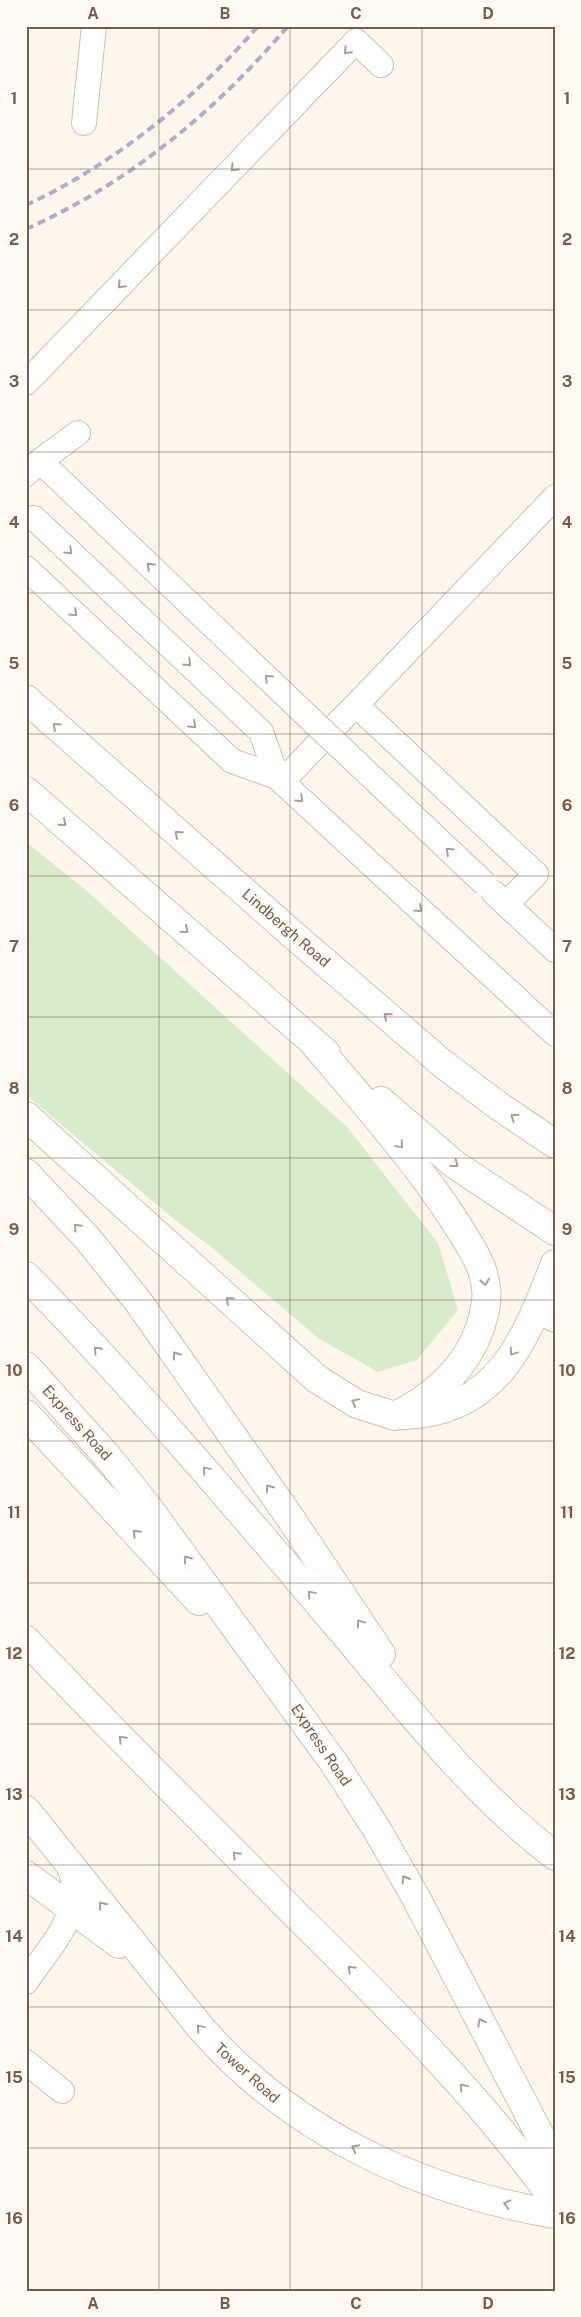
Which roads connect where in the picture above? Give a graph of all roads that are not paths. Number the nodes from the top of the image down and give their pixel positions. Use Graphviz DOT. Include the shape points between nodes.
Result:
graph roads {
  1 [pos="94,26"];
  2 [pos="381,65"];
  3 [pos="84,124"];
  4 [pos="26,383"];
  5 [pos="78,433"];
  6 [pos="31,469"];
  7 [pos="555,497"];
  8 [pos="34,518"];
  9 [pos="26,568"];
  10 [pos="26,699"];
  11 [pos="356,705"];
  12 [pos="337,724"];
  13 [pos="317,746"];
  14 [pos="279,779"];
  15 [pos="26,790"];
  16 [pos="506,904"];
  17 [pos="555,950"];
  18 [pos="555,1034"];
  19 [pos="312,1041"];
  20 [pos="26,1116"];
  21 [pos="555,1144"];
  22 [pos="26,1173"];
  23 [pos="555,1231"];
  24 [pos="555,1264"];
  25 [pos="26,1276"];
  26 [pos="545,1315"];
  27 [pos="26,1366"];
  28 [pos="26,1414"];
  29 [pos="395,1416"];
  30 [pos="26,1640"];
  31 [pos="288,1697"];
  32 [pos="456,1765"];
  33 [pos="26,1810"];
  34 [pos="555,1856"];
  35 [pos="67,1861"];
  36 [pos="26,1875"];
  37 [pos="72,1906"];
  38 [pos="154,1970"];
  39 [pos="26,1982"];
  40 [pos="28,2061"];
  41 [pos="62,2091"];
  42 [pos="555,2164"];
  43 [pos="555,2201"];
  44 [pos="555,2214"];
  1 -- 3 [label="lane"];
  2 -- 4 [label="lane, one-way" via="356,41"];
  5 -- 6 [label="lane"];
  16 -- 6 [label="lane, one-way, bridge" via="304,712"];
  7 -- 11 [label="lane"];
  8 -- 14 [label="lane, one-way" via="261,732"];
  9 -- 14 [label="lane, one-way" via="232,761"];
  21 -- 10 [label="street, Lindbergh Road, one-way" via="443,1064"];
  11 -- 12 [label="lane"];
  11 -- 16 [label="lane" via="536,874"];
  13 -- 14 [label="lane"];
  14 -- 18 [label="lane, one-way"];
  15 -- 19 [label="street, one-way"];
  16 -- 17 [label="lane"];
  19 -- 23 [label="street, one-way" via="454,1164"];
  19 -- 29 [label="street, one-way" via="428,1181 473,1251 486,1287 482,1323 464,1361 439,1388"];
  29 -- 20 [label="street, one-way" via="357,1404 318,1379"];
  32 -- 22 [label="street, one-way" via="291,1519 137,1300 87,1238"];
  24 -- 26 [label="street"];
  32 -- 25 [label="street, one-way" via="201,1464"];
  26 -- 29 [label="street, one-way" via="525,1333 499,1372 470,1399 438,1412"];
  31 -- 27 [label="street, Express Road, one-way" via="147,1506"];
  31 -- 28 [label="street, one-way"];
  43 -- 30 [label="street, one-way" via="495,2124 396,2014"];
  42 -- 31 [label="street, Express Road, one-way" via="386,1845"];
  32 -- 34 [label="street" via="507,1817"];
  33 -- 35 [label="street, Tower Road"];
  35 -- 37 [label="lane" via="74,1885"];
  38 -- 35 [label="street, Tower Road, one-way"];
  36 -- 37 [label="street"];
  37 -- 38 [label="street"];
  37 -- 39 [label="lane" via="59,1935"];
  44 -- 38 [label="street, Tower Road, one-way" via="506,2204 432,2182 328,2134 274,2099 242,2071 206,2034"];
  40 -- 41 [label="lane"];
}
